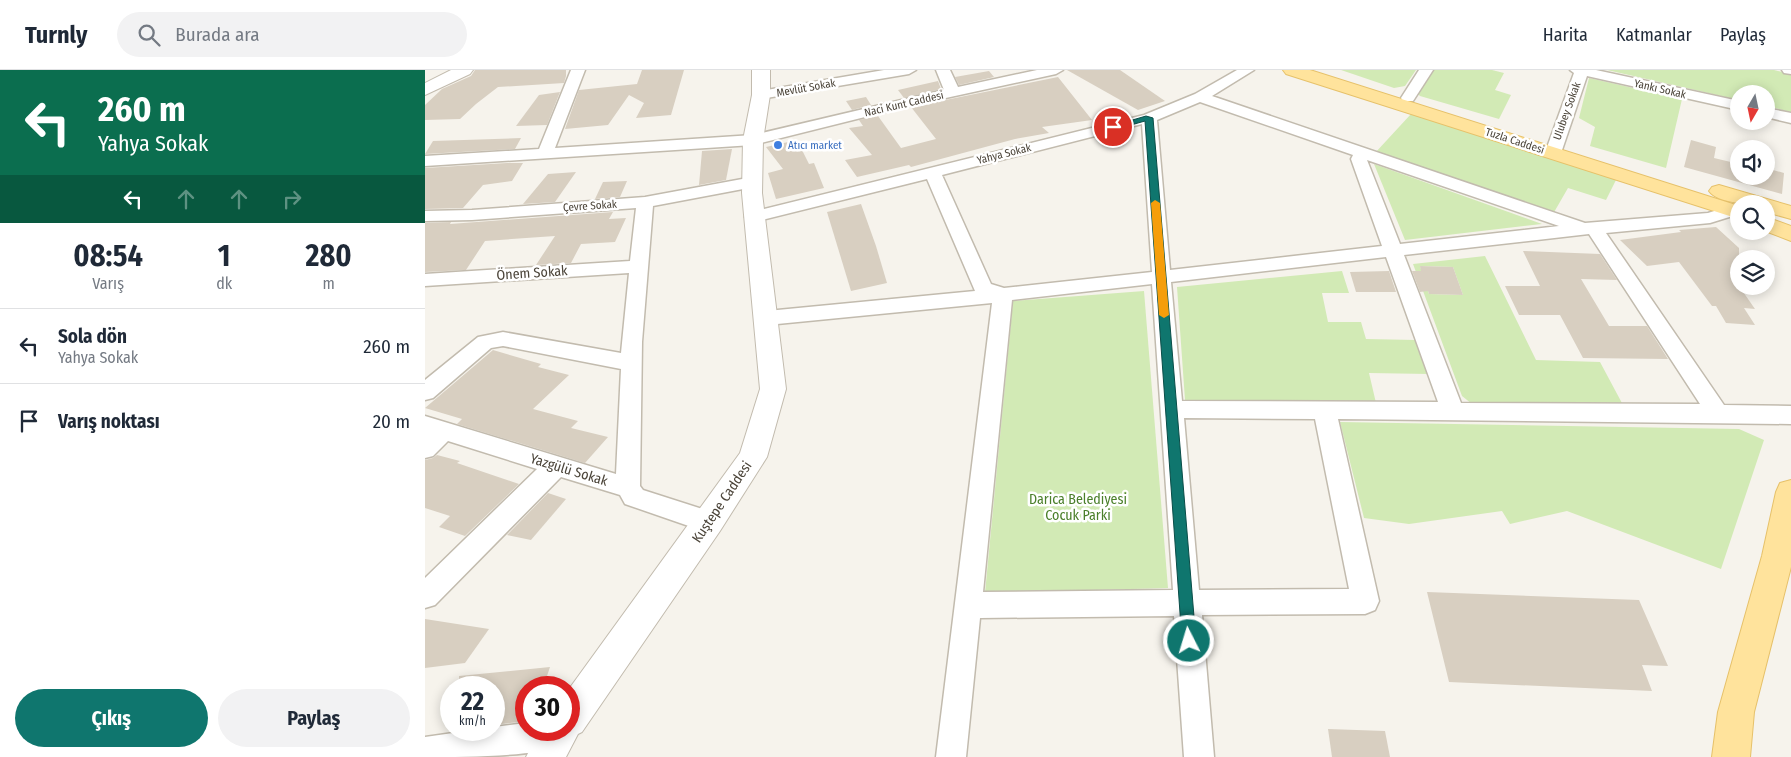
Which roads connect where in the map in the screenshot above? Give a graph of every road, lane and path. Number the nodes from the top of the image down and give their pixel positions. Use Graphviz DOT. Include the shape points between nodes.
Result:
graph roads {
  1 [pos="463,70"];
  2 [pos="578,70"];
  3 [pos="909,70"];
  4 [pos="943,70"];
  5 [pos="1057,70"];
  6 [pos="1247,70"];
  7 [pos="1292,70"];
  8 [pos="1321,70"];
  9 [pos="1426,70"];
  10 [pos="1580,70"];
  11 [pos="761,83"];
  12 [pos="425,90"];
  13 [pos="953,93"];
  14 [pos="1200,97"];
  15 [pos="1408,98"];
  16 [pos="1730,104"];
  17 [pos="1775,114"];
  18 [pos="1149,118"];
  19 [pos="1791,118"];
  20 [pos="753,140"];
  21 [pos="1554,148"];
  22 [pos="1362,153"];
  23 [pos="545,154"];
  24 [pos="425,161"];
  25 [pos="932,172"];
  26 [pos="753,182"];
  27 [pos="1731,195"];
  28 [pos="645,202"];
  29 [pos="1775,207"];
  30 [pos="1730,209"];
  31 [pos="1791,212"];
  32 [pos="1730,213"];
  33 [pos="425,216"];
  34 [pos="754,218"];
  35 [pos="1775,228"];
  36 [pos="1589,229"];
  37 [pos="1791,234"];
  38 [pos="1394,251"];
  39 [pos="639,266"];
  40 [pos="1161,277"];
  41 [pos="425,280"];
  42 [pos="1003,295"];
  43 [pos="767,318"];
  44 [pos="632,363"];
  45 [pos="425,392"];
  46 [pos="1171,409"];
  47 [pos="1325,410"];
  48 [pos="1453,412"];
  49 [pos="1718,413"];
  50 [pos="1791,415"];
  51 [pos="434,428"];
  52 [pos="425,448"];
  53 [pos="556,466"];
  54 [pos="627,488"];
  55 [pos="1791,492"];
  56 [pos="709,522"];
  57 [pos="1784,559"];
  58 [pos="425,596"];
  59 [pos="1186,602"];
  60 [pos="968,605"];
  61 [pos="580,704"];
  62 [pos="515,740"];
  63 [pos="952,749"];
  64 [pos="425,752"];
  65 [pos="1199,757"];
  66 [pos="1731,757"];
  1 -- 12 [label="street"];
  2 -- 23 [label="street"];
  3 -- 11 [label="street, Mevlüt Sokak"];
  4 -- 13 [label="street"];
  5 -- 13 [label="street, Naci Kunt Caddesi"];
  6 -- 14 [label="street, Yahya Sokak"];
  7 -- 21 [label="main road, Tuzla Caddesi"];
  8 -- 15 [label="main road, Tuzla Caddesi"];
  9 -- 15 [label="street"];
  10 -- 16 [label="street, Yankı Sokak"];
  10 -- 21 [label="street, Ulubey Sokak"];
  11 -- 20 [label="street, Kuştepe Caddesi"];
  13 -- 20 [label="street, Naci Kunt Caddesi"];
  14 -- 18 [label="street, Yahya Sokak"];
  14 -- 22 [label="street"];
  15 -- 21 [label="main road, Tuzla Caddesi"];
  17 -- 19 [label="street"];
  18 -- 25 [label="street, Yahya Sokak"];
  18 -- 40 [label="street"];
  20 -- 23 [label="street, Naci Kunt Caddesi"];
  20 -- 26 [label="street, Kuştepe Caddesi"];
  21 -- 27 [label="main road, Tuzla Caddesi"];
  21 -- 30 [label="main road, Tuzla Caddesi"];
  22 -- 36 [label="street"];
  22 -- 38 [label="street" via="1359,159"];
  23 -- 24 [label="street, Naci Kunt Caddesi"];
  25 -- 34 [label="street, Yahya Sokak"];
  25 -- 42 [label="street" via="983,288"];
  26 -- 28 [label="street, Çevre Sokak"];
  26 -- 34 [label="street, Kuştepe Caddesi"];
  28 -- 33 [label="street, Çevre Sokak"];
  28 -- 39 [label="street"];
  29 -- 31 [label="main road, Tuzla Caddesi"];
  32 -- 36 [label="street" via="1710,218"];
  34 -- 43 [label="street, Kuştepe Caddesi"];
  35 -- 37 [label="main road"];
  36 -- 38 [label="street"];
  36 -- 49 [label="street"];
  38 -- 40 [label="street"];
  38 -- 48 [label="street"];
  39 -- 41 [label="street, Önem Sokak"];
  39 -- 44 [label="street"];
  40 -- 42 [label="street"];
  40 -- 46 [label="street"];
  42 -- 43 [label="street"];
  42 -- 60 [label="street"];
  43 -- 56 [label="street, Kuştepe Caddesi" via="773,389 753,457"];
  44 -- 45 [label="street" via="503,338 485,342"];
  44 -- 54 [label="street"];
  46 -- 47 [label="street"];
  46 -- 59 [label="street"];
  47 -- 48 [label="street"];
  47 -- 59 [label="street" via="1365,601"];
  48 -- 49 [label="street"];
  49 -- 50 [label="street"];
  51 -- 52 [label="street"];
  51 -- 53 [label="street, Yazgülü Sokak"];
  53 -- 54 [label="street, Yazgülü Sokak"];
  53 -- 58 [label="street"];
  54 -- 56 [label="street, Yazgülü Sokak" via="634,497"];
  55 -- 57 [label="main road"];
  56 -- 61 [label="street, Kuştepe Caddesi"];
  57 -- 66 [label="main road" via="1736,712"];
  59 -- 60 [label="street"];
  59 -- 65 [label="street"];
  60 -- 63 [label="street"];
  62 -- 64 [label="street"];
}
